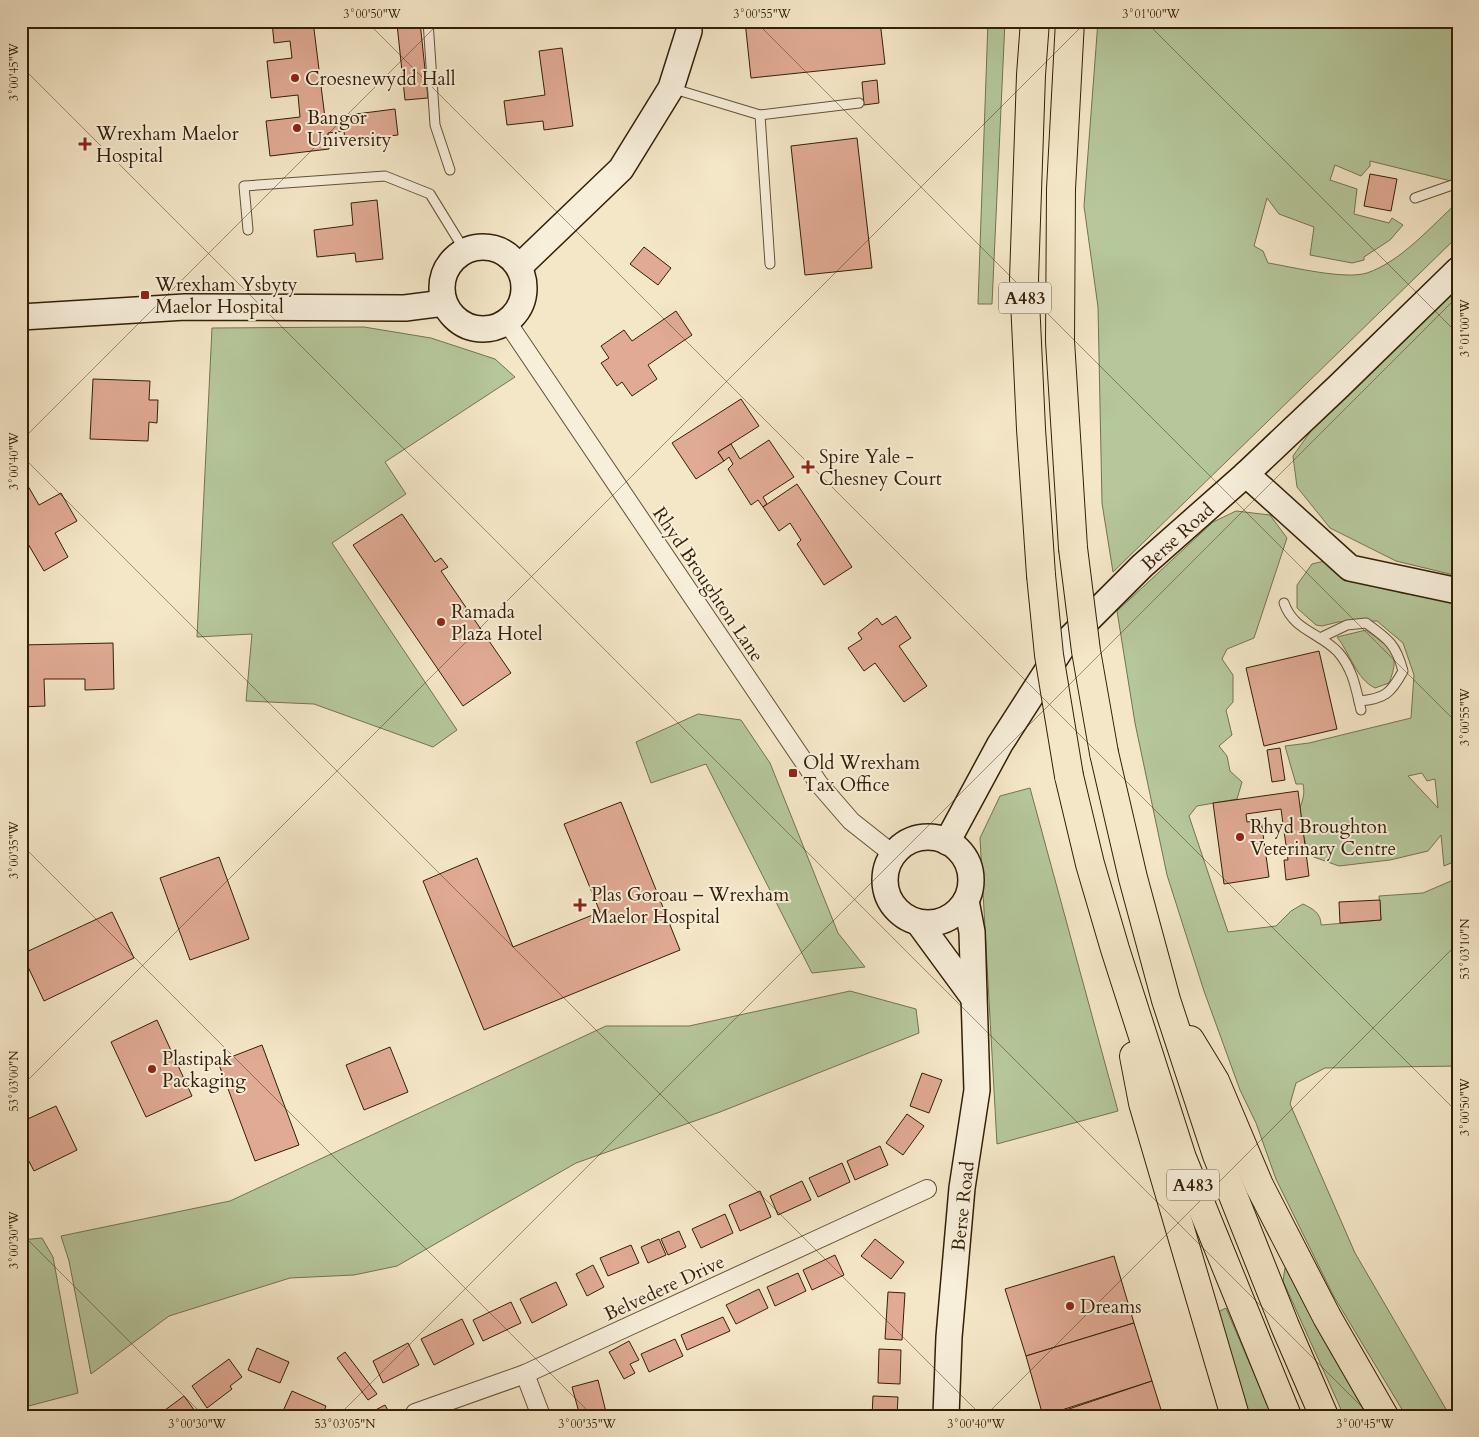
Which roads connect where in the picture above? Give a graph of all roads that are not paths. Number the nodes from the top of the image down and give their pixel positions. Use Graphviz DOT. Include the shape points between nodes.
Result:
graph roads {
  1 [pos="428,21"];
  2 [pos="688,21"];
  3 [pos="1035,21"];
  4 [pos="1070,21"];
  5 [pos="671,88"];
  6 [pos="859,103"];
  7 [pos="760,115"];
  8 [pos="450,170"];
  9 [pos="1458,183"];
  10 [pos="1415,198"];
  11 [pos="248,230"];
  12 [pos="465,251"];
  13 [pos="770,264"];
  14 [pos="518,267"];
  15 [pos="1458,270"];
  16 [pos="444,303"];
  17 [pos="21,317"];
  18 [pos="507,322"];
  19 [pos="1246,474"];
  20 [pos="1458,591"];
  21 [pos="1284,603"];
  22 [pos="1320,638"];
  23 [pos="1359,700"];
  24 [pos="1361,710"];
  25 [pos="947,842"];
  26 [pos="894,855"];
  27 [pos="966,900"];
  28 [pos="918,922"];
  29 [pos="1115,949"];
  30 [pos="973,997"];
  31 [pos="1166,1000"];
  32 [pos="927,1189"];
  33 [pos="525,1374"];
  34 [pos="415,1413"];
  35 [pos="541,1416"];
  36 [pos="946,1416"];
  37 [pos="1234,1416"];
  38 [pos="1286,1416"];
  39 [pos="1324,1416"];
  40 [pos="1384,1416"];
  1 -- 8 [label="lane" via="435,125"];
  2 -- 5 [label="main road" via="689,31"];
  3 -- 29 [label="highway, A483, bridge" via="1024,279 1041,574 1049,655 1070,776 1090,864"];
  4 -- 31 [label="highway, A483, bridge" via="1061,189 1060,341 1073,548 1086,652 1104,752"];
  5 -- 7 [label="lane"];
  5 -- 14 [label="main road" via="621,168"];
  6 -- 7 [label="lane"];
  7 -- 13 [label="lane"];
  9 -- 10 [label="lane"];
  11 -- 12 [label="lane" via="244,186 386,176 430,194"];
  12 -- 14 [label="main road" via="489,247 510,257"];
  12 -- 16 [label="main road" via="455,258 443,279"];
  14 -- 18 [label="main road" via="523,278 523,296 516,313"];
  15 -- 19 [label="main road, Berse Road"];
  16 -- 17 [label="main road" via="405,308 185,307"];
  16 -- 18 [label="main road" via="450,314 471,328 496,328"];
  18 -- 26 [label="street, Rhyd Broughton Lane" via="819,784 851,821"];
  19 -- 20 [label="main road" via="1350,568"];
  19 -- 25 [label="main road, Berse Road" via="1142,566 1065,643 1000,744"];
  21 -- 22 [label="lane" via="1288,613 1302,628"];
  22 -- 23 [label="lane" via="1338,652 1354,677"];
  22 -- 23 [label="lane" via="1347,625 1366,622 1398,652 1403,671 1392,690 1376,700"];
  23 -- 24 [label="lane"];
  25 -- 26 [label="main road" via="918,839 904,845"];
  25 -- 27 [label="main road" via="958,849 971,874"];
  26 -- 28 [label="main road" via="885,881 888,895 894,907"];
  27 -- 28 [label="main road" via="946,920"];
  27 -- 30 [label="main road, Berse Road" via="972,932"];
  28 -- 30 [label="main road"];
  29 -- 37 [label="highway, A483" via="1143,1103"];
  29 -- 38 [label="highway, A483" via="1182,1158"];
  30 -- 36 [label="main road, Berse Road" via="977,1090 962,1188 949,1337"];
  31 -- 39 [label="highway, A483" via="1216,1156"];
  31 -- 40 [label="highway, A483" via="1215,1080 1259,1185"];
  32 -- 33 [label="street, Belvedere Drive"];
  33 -- 34 [label="street, Belvedere Drive"];
  33 -- 35 [label="street"];
}
